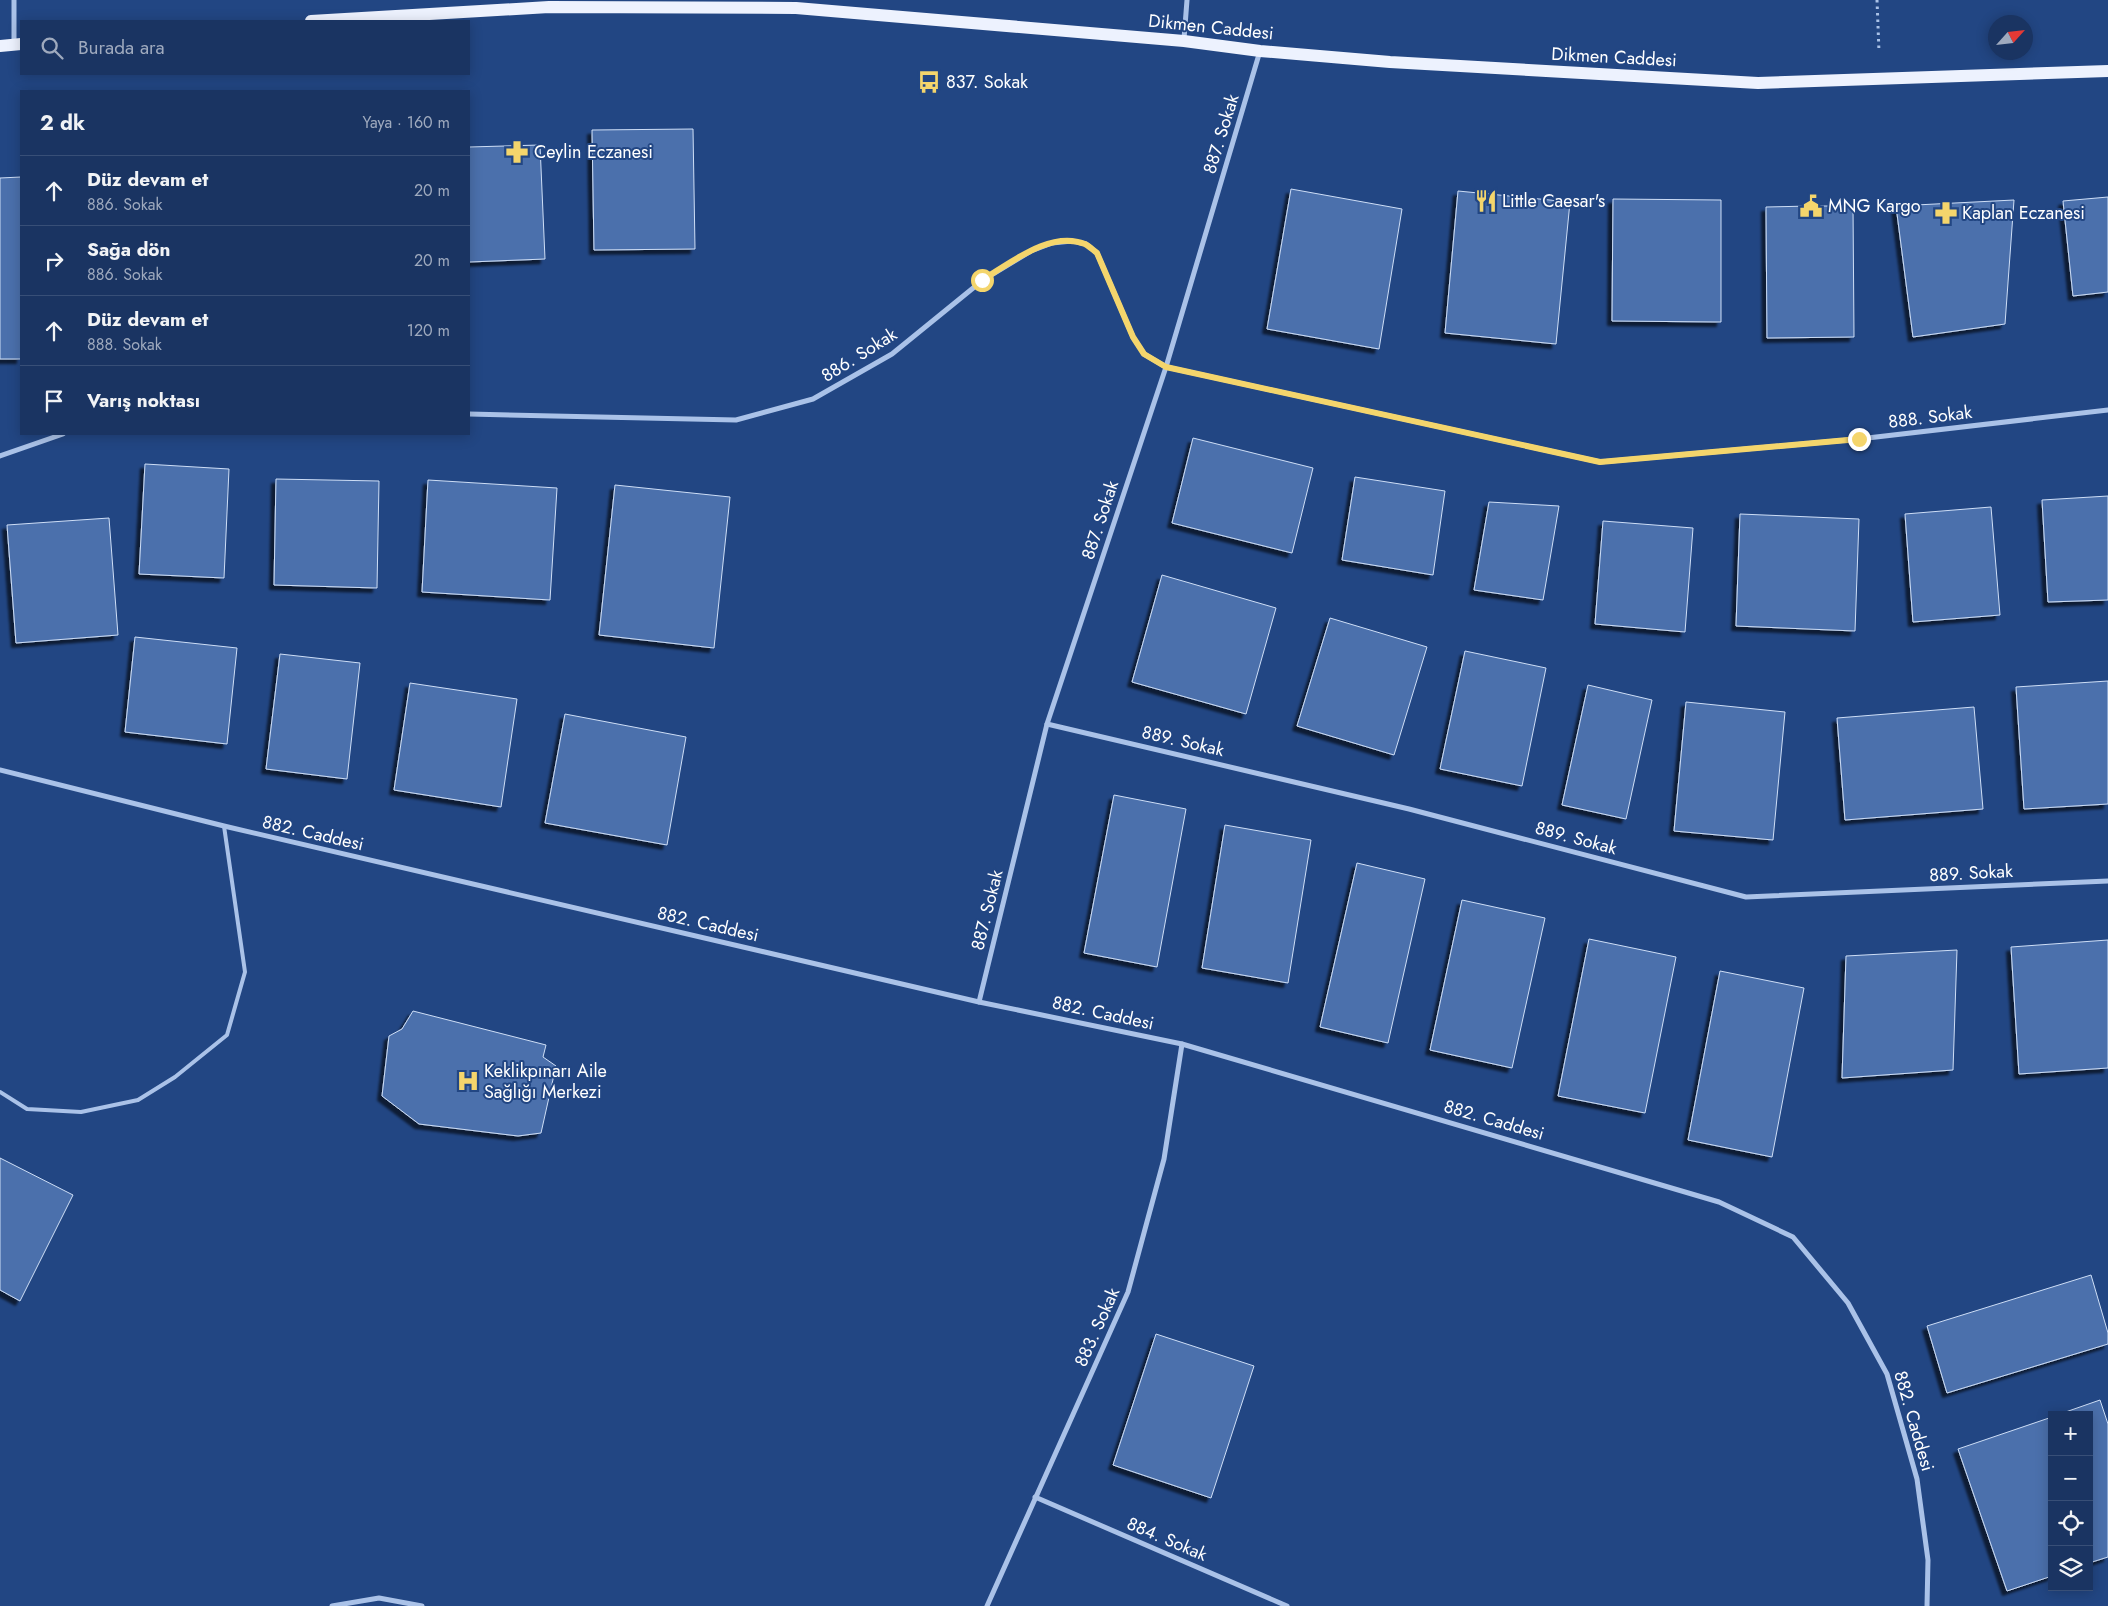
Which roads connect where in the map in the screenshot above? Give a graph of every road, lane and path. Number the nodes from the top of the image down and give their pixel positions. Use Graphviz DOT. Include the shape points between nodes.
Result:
graph roads {
  1 [pos="14,0"];
  2 [pos="1187,0"];
  3 [pos="1877,0"];
  4 [pos="549,3"];
  5 [pos="323,20"];
  6 [pos="1184,41"];
  7 [pos="18,44"];
  8 [pos="0,46"];
  9 [pos="1260,51"];
  10 [pos="2108,71"];
  11 [pos="1880,79"];
  12 [pos="1166,367"];
  13 [pos="2108,410"];
  14 [pos="470,414"];
  15 [pos="60,435"];
  16 [pos="0,456"];
  17 [pos="1047,724"];
  18 [pos="0,770"];
  19 [pos="224,826"];
  20 [pos="2108,881"];
  21 [pos="979,1002"];
  22 [pos="1182,1044"];
  23 [pos="0,1092"];
  24 [pos="1035,1497"];
  25 [pos="332,1606"];
  26 [pos="422,1606"];
  27 [pos="987,1606"];
  28 [pos="1287,1606"];
  29 [pos="1927,1606"];
  1 -- 7 [label="street"];
  2 -- 6 [label="street"];
  3 -- 11 [label="path"];
  4 -- 5 [label="main road, Dikmen Caddesi"];
  4 -- 6 [label="main road, Dikmen Caddesi" via="796,8"];
  6 -- 9 [label="main road, Dikmen Caddesi"];
  7 -- 8 [label="main road"];
  9 -- 11 [label="main road, Dikmen Caddesi" via="1390,62 1749,82"];
  9 -- 12 [label="street, 887. Sokak"];
  10 -- 11 [label="main road, Dikmen Caddesi"];
  12 -- 13 [label="street, 888. Sokak" via="1600,462 1859,439"];
  12 -- 14 [label="street, 886. Sokak" via="1144,354 1133,337 1097,253 1086,244 1072,241 1031,250 982,280 892,354 814,399 736,420"];
  12 -- 17 [label="street, 887. Sokak"];
  15 -- 16 [label="street"];
  17 -- 20 [label="street, 889. Sokak" via="1408,809 1746,897"];
  17 -- 21 [label="street, 887. Sokak"];
  18 -- 19 [label="street, 882. Caddesi"];
  19 -- 21 [label="street, 882. Caddesi"];
  19 -- 23 [label="lane" via="245,972 227,1035 175,1077 138,1100 81,1112 28,1110"];
  21 -- 22 [label="street, 882. Caddesi"];
  22 -- 24 [label="street, 883. Sokak" via="1164,1159 1128,1292"];
  22 -- 29 [label="street, 882. Caddesi" via="1719,1202 1793,1237 1848,1304 1887,1374 1917,1478 1928,1560"];
  24 -- 27 [label="street, 883. Sokak"];
  24 -- 28 [label="street, 884. Sokak"];
  25 -- 26 [label="street" via="379,1598"];
}
